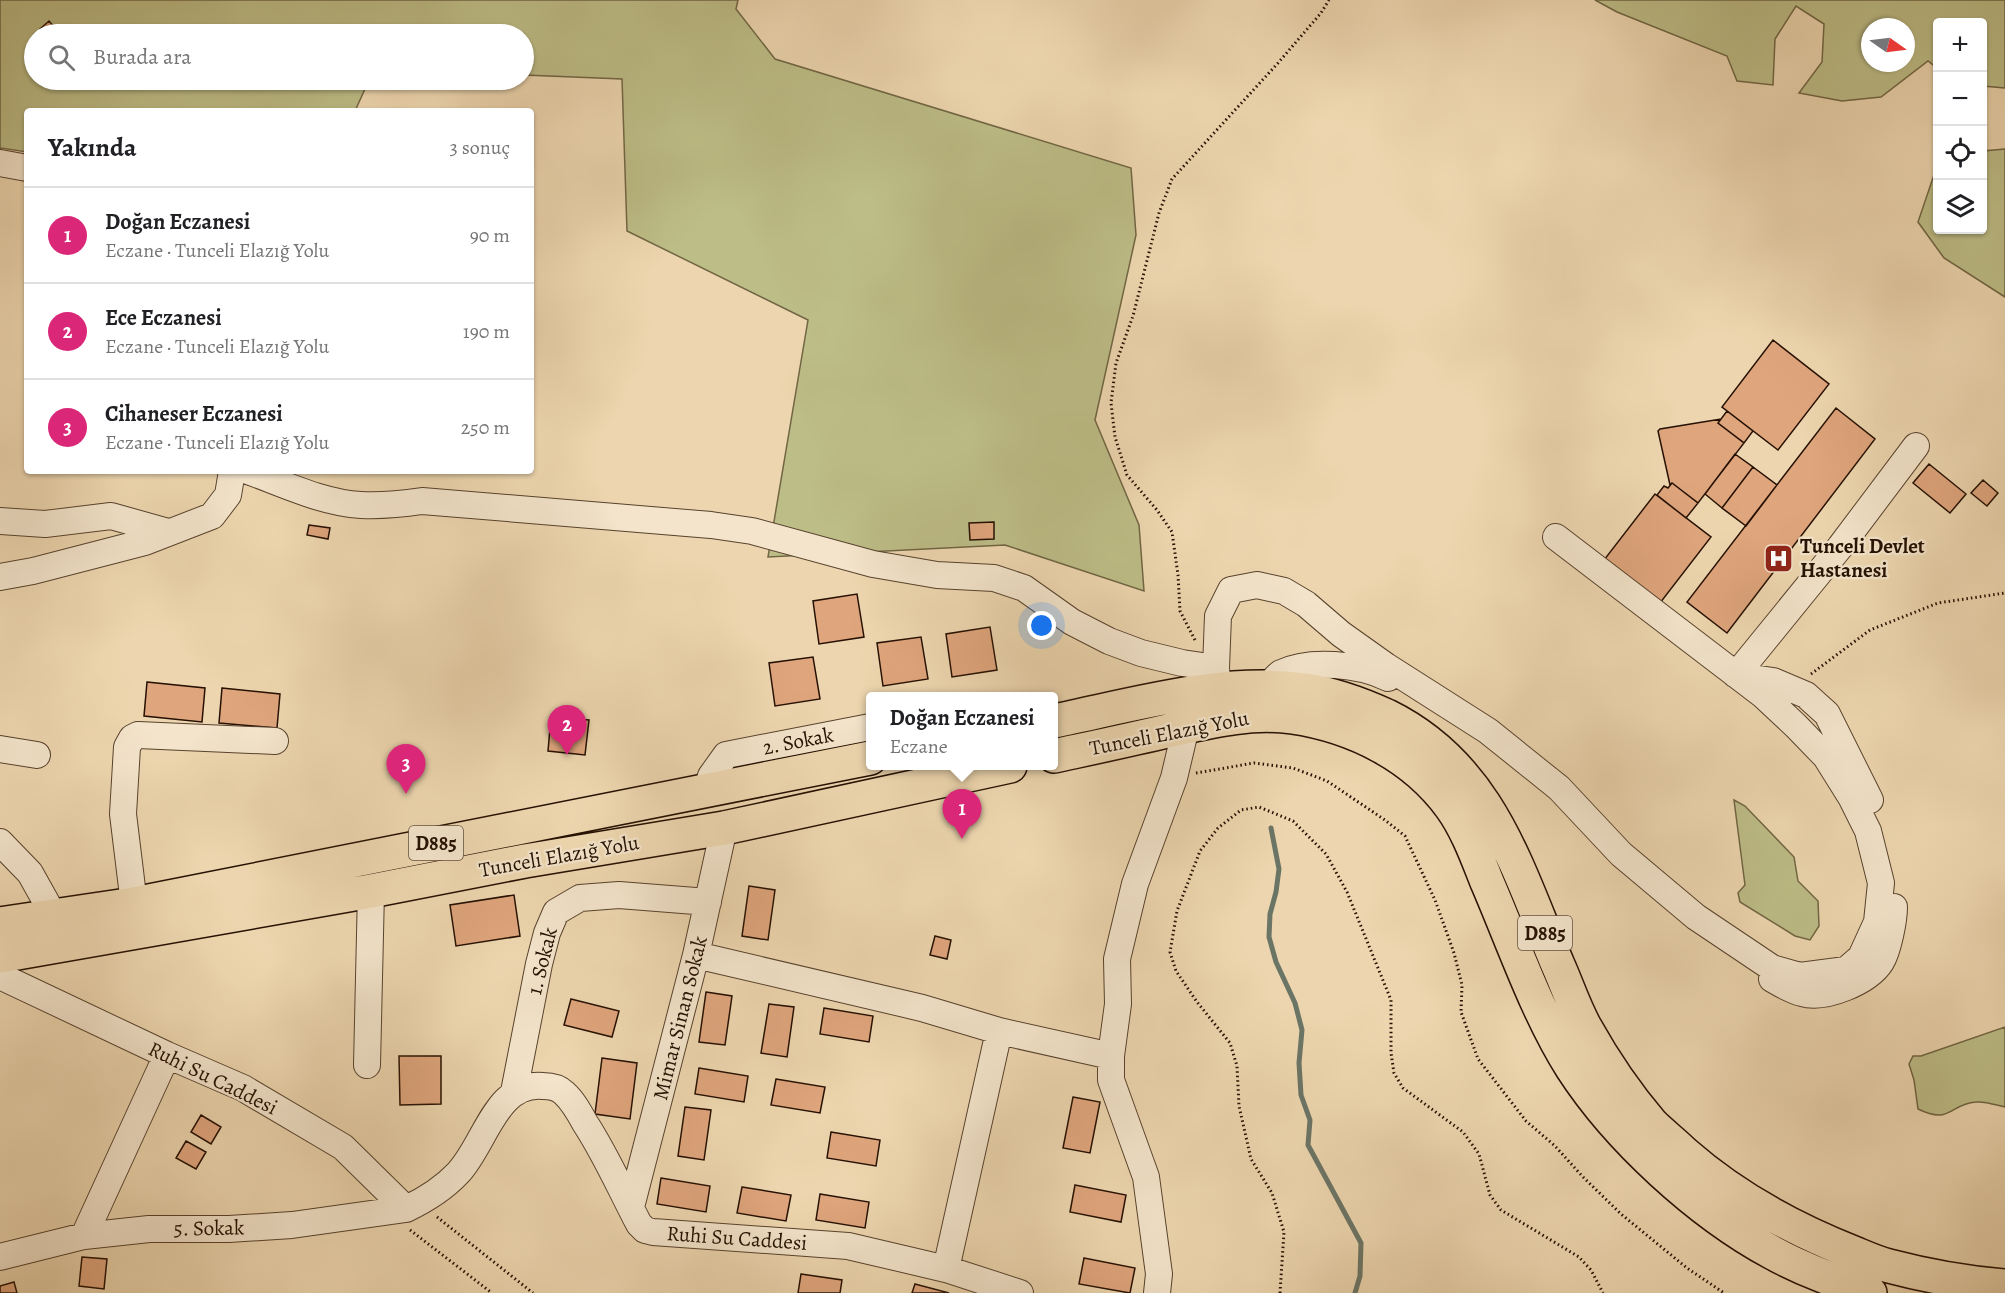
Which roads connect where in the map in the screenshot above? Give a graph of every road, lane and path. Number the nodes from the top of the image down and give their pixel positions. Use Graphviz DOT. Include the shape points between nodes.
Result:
graph roads {
  1 [pos="1329,0"];
  2 [pos="0,163"];
  3 [pos="24,167"];
  4 [pos="1916,446"];
  5 [pos="231,474"];
  6 [pos="256,474"];
  7 [pos="0,521"];
  8 [pos="168,532"];
  9 [pos="1556,537"];
  10 [pos="0,576"];
  11 [pos="2005,593"];
  12 [pos="1736,675"];
  13 [pos="1217,679"];
  14 [pos="1268,687"];
  15 [pos="1791,688"];
  16 [pos="1058,720"];
  17 [pos="1186,727"];
  18 [pos="866,728"];
  19 [pos="275,741"];
  20 [pos="0,748"];
  21 [pos="37,754"];
  22 [pos="1058,755"];
  23 [pos="866,759"];
  24 [pos="987,770"];
  25 [pos="1174,778"];
  26 [pos="706,791"];
  27 [pos="724,828"];
  28 [pos="0,842"];
  29 [pos="371,891"];
  30 [pos="708,902"];
  31 [pos="134,904"];
  32 [pos="54,916"];
  33 [pos="0,924"];
  34 [pos="696,955"];
  35 [pos="0,956"];
  36 [pos="0,976"];
  37 [pos="999,1031"];
  38 [pos="167,1055"];
  39 [pos="1111,1056"];
  40 [pos="367,1065"];
  41 [pos="514,1092"];
  42 [pos="631,1207"];
  43 [pos="404,1208"];
  44 [pos="84,1236"];
  45 [pos="0,1257"];
  46 [pos="946,1269"];
  47 [pos="2005,1286"];
  48 [pos="492,1293"];
  49 [pos="533,1293"];
  50 [pos="1020,1293"];
  51 [pos="1157,1293"];
  52 [pos="1280,1293"];
  53 [pos="1603,1293"];
  54 [pos="1724,1293"];
  55 [pos="1870,1293"];
  1 -- 13 [label="path" via="1278,63 1172,179 1116,363 1111,403 1115,437 1127,475 1172,532 1180,611"];
  2 -- 3 [label="street"];
  4 -- 12 [label="street"];
  5 -- 8 [label="street" via="228,495 212,516"];
  6 -- 13 [label="street" via="324,498 359,505 422,501 711,525 752,531 873,564 937,575 994,578 1024,588 1072,622 1109,641 1182,663"];
  7 -- 8 [label="street" via="45,524 111,516"];
  8 -- 10 [label="street" via="145,542"];
  9 -- 12 [label="street"];
  11 -- 15 [label="path" via="1938,603 1870,630"];
  12 -- 13 [label="street" via="1764,696 1826,757 1868,831 1881,883 1877,922 1861,957 1846,970 1800,976 1772,968 1696,917 1621,854 1559,788 1497,739 1386,666 1306,603 1284,591 1257,585 1231,590 1218,616"];
  12 -- 15 [label="street"];
  13 -- 14 [label="main road, Tunceli Elazığ Yolu / D885"];
  13 -- 16 [label="main road, Tunceli Elazığ Yolu / D885"];
  14 -- 15 [label="street" via="1278,674 1300,667 1350,665 1386,676 1501,756 1560,807 1613,862 1690,927 1768,977 1803,994 1833,992 1856,984 1882,962 1894,922 1894,884 1884,832 1827,714 1806,695"];
  14 -- 47 [label="main road, Tunceli Elazığ Yolu / D885" via="1305,690 1373,710 1414,731 1457,767 1500,830 1584,1026 1653,1125 1704,1170 1751,1204 1833,1245 1887,1266 1964,1283"];
  17 -- 22 [label="main road, Tunceli Elazığ Yolu / D885"];
  17 -- 25 [label="street"];
  17 -- 55 [label="main road, Tunceli Elazığ Yolu / D885" via="1251,715 1291,717 1360,735 1393,751 1452,808 1551,1032 1573,1069 1613,1121 1656,1168 1715,1215 1773,1253"];
  18 -- 26 [label="street, 2. Sokak" via="726,755"];
  19 -- 31 [label="street" via="138,735 132,738 127,747 123,814"];
  20 -- 21 [label="street"];
  23 -- 26 [label="main road, Tunceli Elazığ Yolu / D885"];
  24 -- 27 [label="main road, Tunceli Elazığ Yolu / D885"];
  25 -- 39 [label="street" via="1135,884 1117,959 1118,1004"];
  25 -- 54 [label="path" via="1254,763 1293,768 1327,781 1405,836 1454,953 1462,985 1461,1011 1478,1059 1526,1121 1556,1146 1621,1214"];
  26 -- 31 [label="main road, Tunceli Elazığ Yolu / D885"];
  27 -- 29 [label="main road, Tunceli Elazığ Yolu / D885"];
  27 -- 30 [label="street, Mimar Sinan Sokak"];
  28 -- 32 [label="street" via="30,873"];
  29 -- 35 [label="main road, Tunceli Elazığ Yolu / D885"];
  29 -- 40 [label="street"];
  30 -- 34 [label="street, Mimar Sinan Sokak"];
  30 -- 41 [label="street, 1. Sokak" via="619,895 580,898 556,912 539,964"];
  31 -- 32 [label="main road, Tunceli Elazığ Yolu / D885"];
  32 -- 33 [label="main road, Tunceli Elazığ Yolu / D885"];
  34 -- 37 [label="street" via="922,1008"];
  34 -- 42 [label="street, Mimar Sinan Sokak"];
  36 -- 38 [label="street, Ruhi Su Caddesi"];
  37 -- 39 [label="street"];
  37 -- 46 [label="street"];
  38 -- 43 [label="street, Ruhi Su Caddesi" via="243,1088 343,1148"];
  38 -- 44 [label="street"];
  39 -- 51 [label="street" via="1112,1080 1146,1178 1159,1274"];
  41 -- 42 [label="street, Ruhi Su Caddesi" via="538,1085 562,1090 593,1134"];
  41 -- 43 [label="street" via="505,1099 459,1172"];
  42 -- 46 [label="street, Ruhi Su Caddesi" via="639,1224 653,1232 848,1246"];
  43 -- 44 [label="street, 5. Sokak" via="292,1225 149,1229"];
  43 -- 48 [label="path"];
  43 -- 49 [label="path"];
  44 -- 45 [label="street, 5. Sokak"];
  46 -- 50 [label="street, Ruhi Su Caddesi"];
  52 -- 53 [label="path" via="1284,1232 1272,1194 1251,1159 1230,1042 1176,971 1170,952 1178,911 1200,850 1240,810 1259,807 1293,821 1326,854 1347,892 1391,1000 1390,1053 1394,1073 1403,1088 1463,1132 1479,1154 1490,1195 1501,1210 1580,1257"];
}
